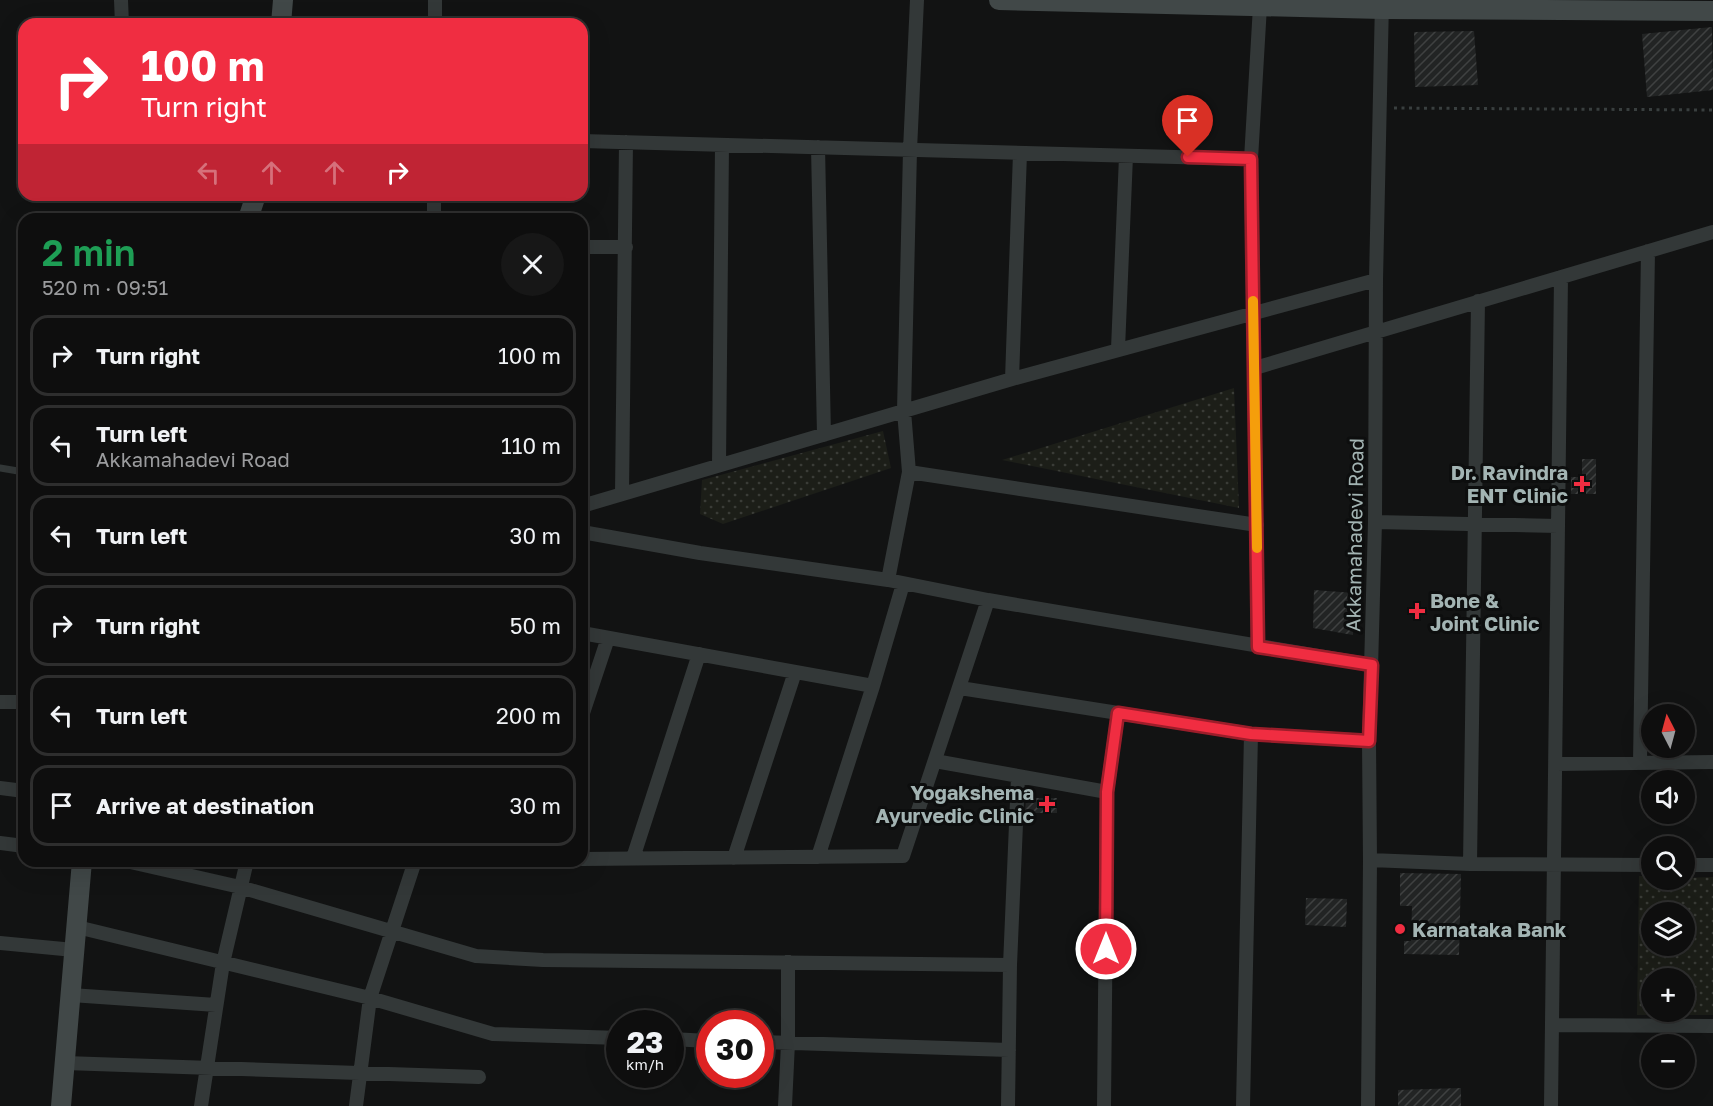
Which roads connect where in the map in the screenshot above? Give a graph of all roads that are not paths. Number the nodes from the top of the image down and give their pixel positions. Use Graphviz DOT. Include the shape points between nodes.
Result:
graph roads {
  1 [pos="121,0"];
  2 [pos="283,0"];
  3 [pos="435,0"];
  4 [pos="917,0"];
  5 [pos="999,0"];
  6 [pos="1120,1"];
  7 [pos="1382,4"];
  8 [pos="1260,6"];
  9 [pos="1713,11"];
  10 [pos="122,18"];
  11 [pos="282,18"];
  12 [pos="435,18"];
  13 [pos="588,141"];
  14 [pos="626,142"];
  15 [pos="722,145"];
  16 [pos="818,147"];
  17 [pos="910,150"];
  18 [pos="1020,153"];
  19 [pos="1126,156"];
  20 [pos="1251,159"];
  21 [pos="1713,232"];
  22 [pos="588,247"];
  23 [pos="626,247"];
  24 [pos="1648,251"];
  25 [pos="1561,277"];
  26 [pos="1376,280"];
  27 [pos="1478,301"];
  28 [pos="1253,313"];
  29 [pos="1376,332"];
  30 [pos="1118,349"];
  31 [pos="1255,368"];
  32 [pos="1012,379"];
  33 [pos="904,411"];
  34 [pos="824,435"];
  35 [pos="719,465"];
  36 [pos="0,468"];
  37 [pos="18,471"];
  38 [pos="909,472"];
  39 [pos="622,494"];
  40 [pos="588,504"];
  41 [pos="1375,522"];
  42 [pos="1475,524"];
  43 [pos="1257,525"];
  44 [pos="1558,526"];
  45 [pos="588,533"];
  46 [pos="888,580"];
  47 [pos="903,584"];
  48 [pos="988,600"];
  49 [pos="588,634"];
  50 [pos="608,638"];
  51 [pos="1258,647"];
  52 [pos="699,654"];
  53 [pos="1372,665"];
  54 [pos="795,672"];
  55 [pos="873,686"];
  56 [pos="960,688"];
  57 [pos="588,698"];
  58 [pos="0,702"];
  59 [pos="18,702"];
  60 [pos="1118,713"];
  61 [pos="1251,734"];
  62 [pos="1369,741"];
  63 [pos="935,761"];
  64 [pos="1713,762"];
  65 [pos="1640,763"];
  66 [pos="1556,764"];
  67 [pos="1018,777"];
  68 [pos="0,788"];
  69 [pos="18,790"];
  70 [pos="1107,792"];
  71 [pos="0,843"];
  72 [pos="18,845"];
  73 [pos="818,857"];
  74 [pos="633,858"];
  75 [pos="734,858"];
  76 [pos="588,859"];
  77 [pos="1370,860"];
  78 [pos="1470,864"];
  79 [pos="1554,865"];
  80 [pos="1641,865"];
  81 [pos="1695,865"];
  82 [pos="1713,865"];
  83 [pos="82,867"];
  84 [pos="152,867"];
  85 [pos="245,867"];
  86 [pos="413,867"];
  87 [pos="240,887"];
  88 [pos="77,927"];
  89 [pos="391,932"];
  90 [pos="0,943"];
  91 [pos="74,950"];
  92 [pos="788,962"];
  93 [pos="223,963"];
  94 [pos="1010,966"];
  95 [pos="71,995"];
  96 [pos="369,998"];
  97 [pos="216,1005"];
  98 [pos="1552,1025"];
  99 [pos="1713,1026"];
  100 [pos="606,1038"];
  101 [pos="774,1042"];
  102 [pos="788,1043"];
  103 [pos="1009,1050"];
  104 [pos="65,1063"];
  105 [pos="207,1067"];
  106 [pos="360,1074"];
  107 [pos="479,1077"];
  108 [pos="61,1106"];
  109 [pos="201,1106"];
  110 [pos="356,1106"];
  111 [pos="786,1106"];
  112 [pos="1008,1106"];
  113 [pos="1104,1106"];
  114 [pos="1243,1106"];
  115 [pos="1368,1106"];
  116 [pos="1551,1106"];
  1 -- 10 [label="street"];
  2 -- 11 [label="main road"];
  3 -- 12 [label="street"];
  4 -- 17 [label="street"];
  5 -- 6 [label="main road"];
  6 -- 8 [label="main road"];
  7 -- 8 [label="main road"];
  7 -- 9 [label="main road"];
  7 -- 26 [label="street, Akkamahadevi Road"];
  8 -- 20 [label="street"];
  13 -- 14 [label="street"];
  14 -- 15 [label="street"];
  14 -- 23 [label="street"];
  15 -- 16 [label="street"];
  15 -- 35 [label="street"];
  16 -- 17 [label="street"];
  16 -- 34 [label="street"];
  17 -- 18 [label="street"];
  17 -- 33 [label="street"];
  18 -- 19 [label="street"];
  18 -- 32 [label="street"];
  19 -- 20 [label="street"];
  19 -- 30 [label="street"];
  20 -- 28 [label="street"];
  21 -- 24 [label="street"];
  22 -- 23 [label="street"];
  23 -- 39 [label="street"];
  24 -- 25 [label="street"];
  24 -- 65 [label="street"];
  25 -- 27 [label="street"];
  25 -- 44 [label="street"];
  26 -- 28 [label="street"];
  26 -- 29 [label="street, Akkamahadevi Road"];
  27 -- 29 [label="street"];
  27 -- 42 [label="street"];
  28 -- 30 [label="street"];
  28 -- 31 [label="street"];
  29 -- 31 [label="street"];
  29 -- 41 [label="street, Akkamahadevi Road"];
  30 -- 32 [label="street"];
  31 -- 43 [label="street"];
  32 -- 33 [label="street"];
  33 -- 34 [label="street"];
  33 -- 38 [label="street"];
  34 -- 35 [label="street"];
  35 -- 39 [label="street"];
  36 -- 37 [label="lane"];
  38 -- 43 [label="street"];
  38 -- 46 [label="street"];
  39 -- 40 [label="street"];
  41 -- 42 [label="street"];
  41 -- 53 [label="street, Akkamahadevi Road"];
  42 -- 44 [label="street"];
  42 -- 78 [label="street"];
  43 -- 51 [label="street"];
  44 -- 66 [label="street"];
  45 -- 46 [label="street"];
  46 -- 47 [label="street"];
  47 -- 48 [label="street"];
  47 -- 55 [label="street"];
  48 -- 51 [label="street"];
  48 -- 56 [label="street"];
  49 -- 50 [label="street"];
  50 -- 52 [label="street"];
  50 -- 57 [label="street"];
  51 -- 53 [label="street"];
  52 -- 54 [label="street"];
  52 -- 74 [label="street"];
  53 -- 62 [label="street, Akkamahadevi Road"];
  54 -- 55 [label="street"];
  54 -- 75 [label="street"];
  55 -- 73 [label="street"];
  56 -- 60 [label="street"];
  56 -- 63 [label="street"];
  58 -- 59 [label="street"];
  60 -- 61 [label="street"];
  60 -- 70 [label="street"];
  61 -- 62 [label="street"];
  61 -- 114 [label="street"];
  62 -- 77 [label="street, Akkamahadevi Road"];
  63 -- 67 [label="street"];
  63 -- 73 [label="street" via="903,856"];
  64 -- 65 [label="street"];
  65 -- 66 [label="street"];
  66 -- 79 [label="street"];
  67 -- 70 [label="street"];
  67 -- 94 [label="street"];
  68 -- 69 [label="street"];
  70 -- 113 [label="street"];
  71 -- 72 [label="street"];
  73 -- 75 [label="street"];
  74 -- 75 [label="street"];
  74 -- 76 [label="street"];
  77 -- 78 [label="street"];
  77 -- 115 [label="street, Akkamahadevi Road"];
  78 -- 79 [label="street"];
  79 -- 80 [label="street"];
  79 -- 98 [label="street"];
  81 -- 82 [label="street"];
  83 -- 88 [label="main road"];
  84 -- 87 [label="street"];
  85 -- 87 [label="street"];
  86 -- 89 [label="street"];
  87 -- 89 [label="street"];
  87 -- 93 [label="street"];
  88 -- 91 [label="main road"];
  88 -- 93 [label="street"];
  89 -- 92 [label="street" via="476,956"];
  89 -- 96 [label="street"];
  90 -- 91 [label="street"];
  91 -- 95 [label="main road"];
  92 -- 94 [label="street"];
  92 -- 102 [label="street"];
  93 -- 96 [label="street"];
  93 -- 97 [label="street"];
  94 -- 103 [label="street"];
  95 -- 97 [label="street"];
  95 -- 104 [label="main road"];
  96 -- 100 [label="street" via="493,1034"];
  96 -- 106 [label="street"];
  97 -- 105 [label="street"];
  98 -- 99 [label="street"];
  98 -- 116 [label="street"];
  101 -- 102 [label="street"];
  102 -- 103 [label="street"];
  102 -- 111 [label="street"];
  103 -- 112 [label="street"];
  104 -- 105 [label="street"];
  104 -- 108 [label="main road"];
  105 -- 106 [label="street"];
  105 -- 109 [label="street"];
  106 -- 107 [label="street"];
  106 -- 110 [label="street"];
}
